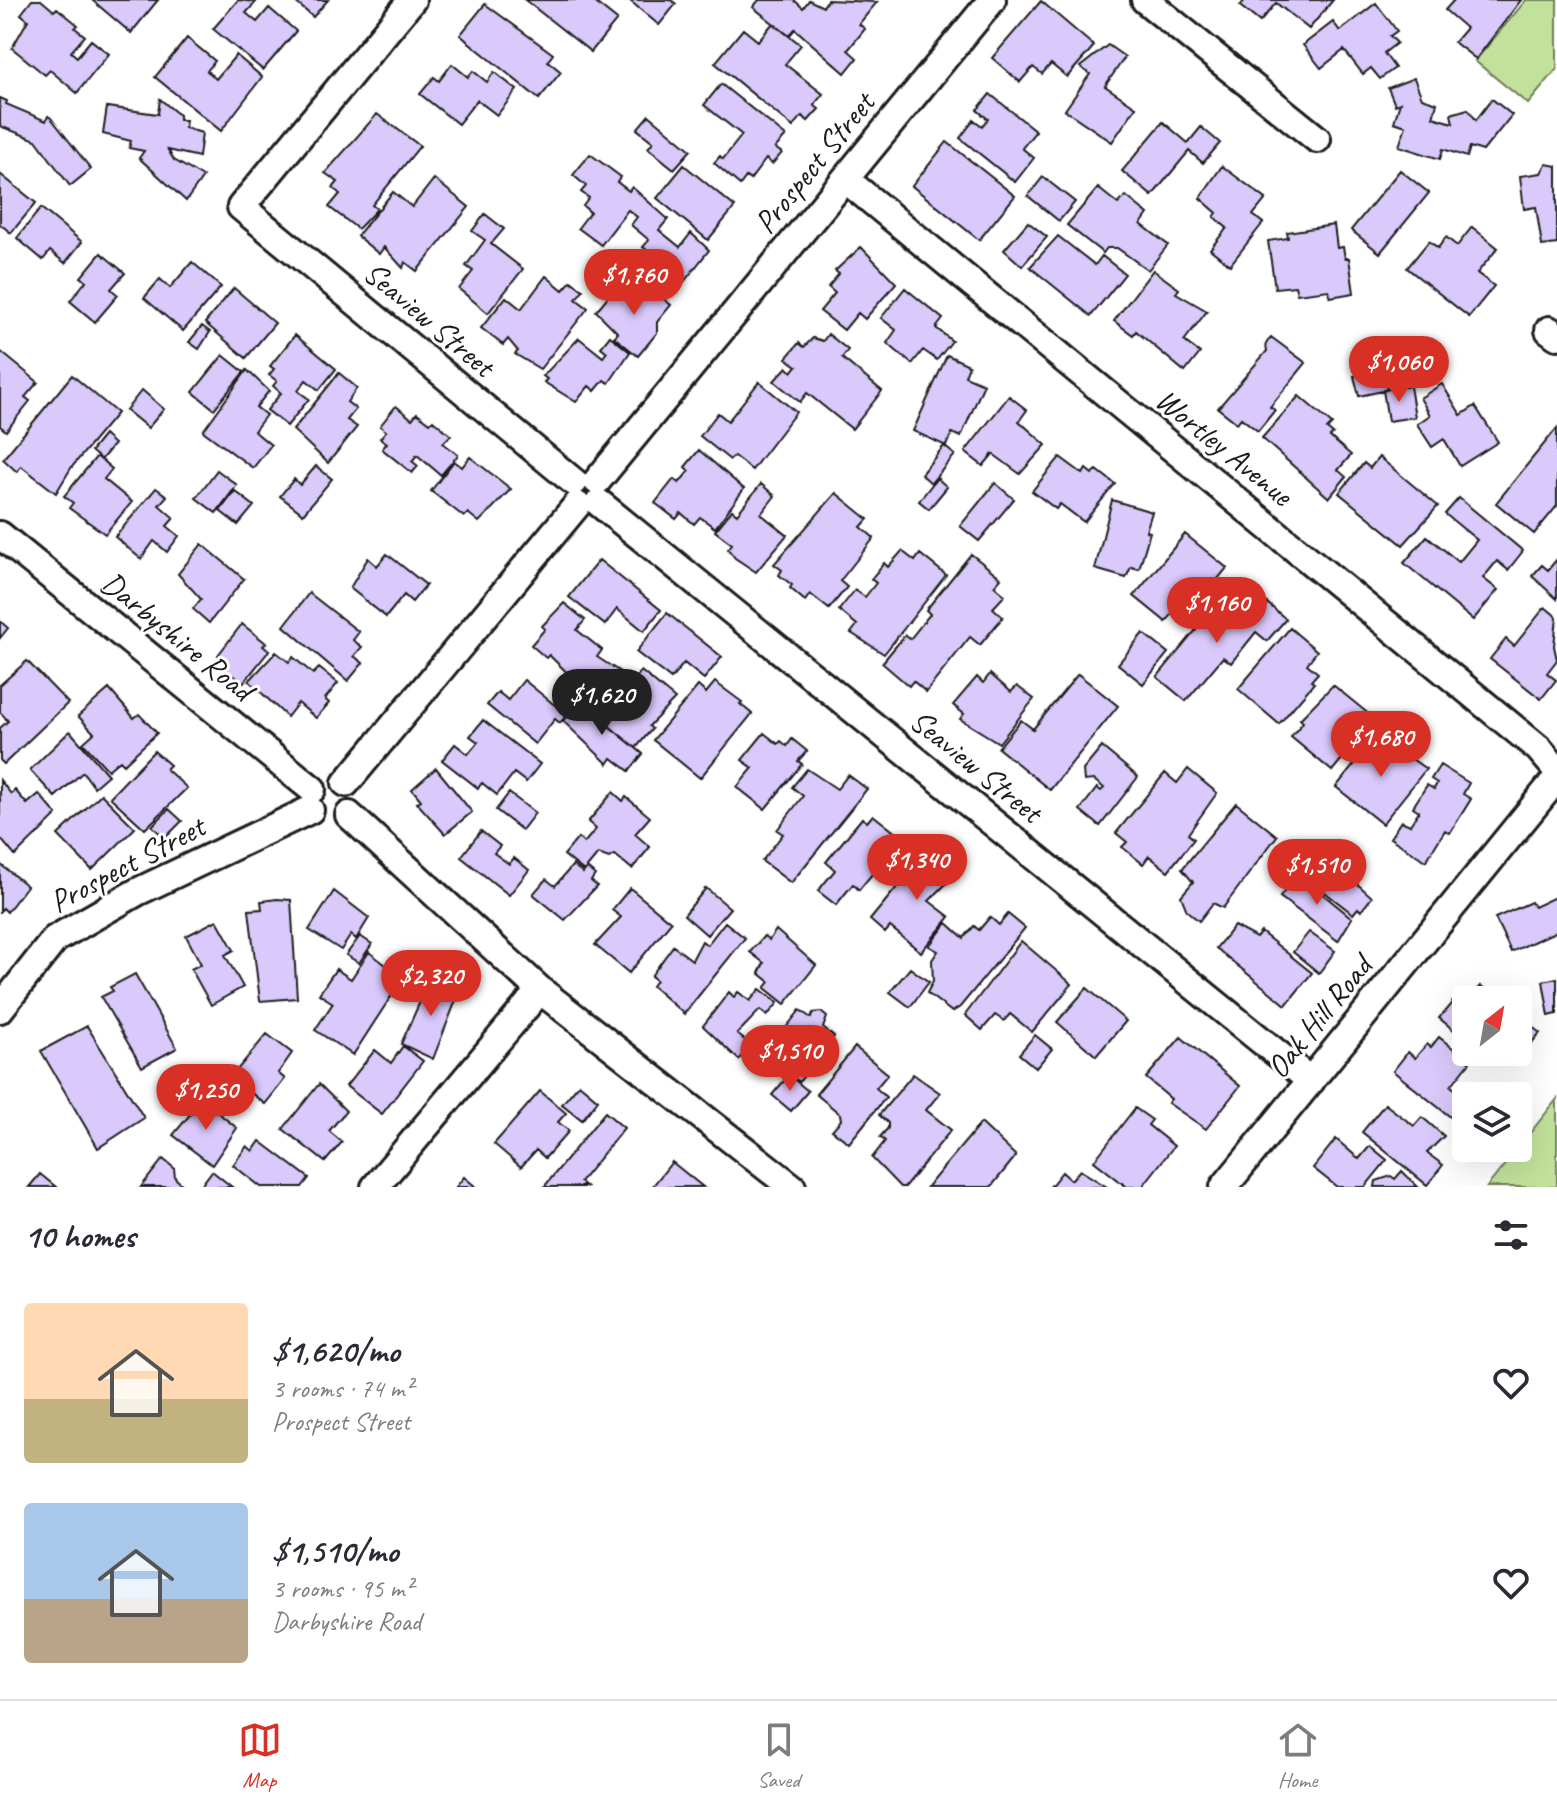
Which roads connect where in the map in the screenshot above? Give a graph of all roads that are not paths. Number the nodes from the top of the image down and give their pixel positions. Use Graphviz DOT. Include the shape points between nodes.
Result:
graph roads {
  1 [pos="412,0"];
  2 [pos="992,0"];
  3 [pos="1145,0"];
  4 [pos="1317,139"];
  5 [pos="845,179"];
  6 [pos="587,493"];
  7 [pos="0,535"];
  8 [pos="1557,770"];
  9 [pos="1557,778"];
  10 [pos="346,783"];
  11 [pos="311,799"];
  12 [pos="349,815"];
  13 [pos="540,990"];
  14 [pos="0,1009"];
  15 [pos="1311,1081"];
  16 [pos="375,1187"];
  17 [pos="792,1187"];
  18 [pos="1224,1187"];
  1 -- 6 [label="street, Seaview Street" via="241,207"];
  2 -- 5 [label="street, Prospect Street"];
  3 -- 4 [label="street"];
  5 -- 6 [label="street, Prospect Street"];
  5 -- 8 [label="street, Wortley Avenue" via="1539,749"];
  6 -- 10 [label="street, Prospect Street"];
  6 -- 15 [label="street, Seaview Street"];
  7 -- 11 [label="street, Darbyshire Road"];
  9 -- 15 [label="street, Oak Hill Road"];
  10 -- 11 [label="street" via="326,778"];
  10 -- 12 [label="street" via="354,802"];
  11 -- 12 [label="street" via="319,820 331,824"];
  11 -- 14 [label="street, Prospect Street" via="55,939"];
  12 -- 13 [label="street"];
  13 -- 16 [label="street"];
  13 -- 17 [label="street"];
  15 -- 18 [label="street, Oak Hill Road"];
}
